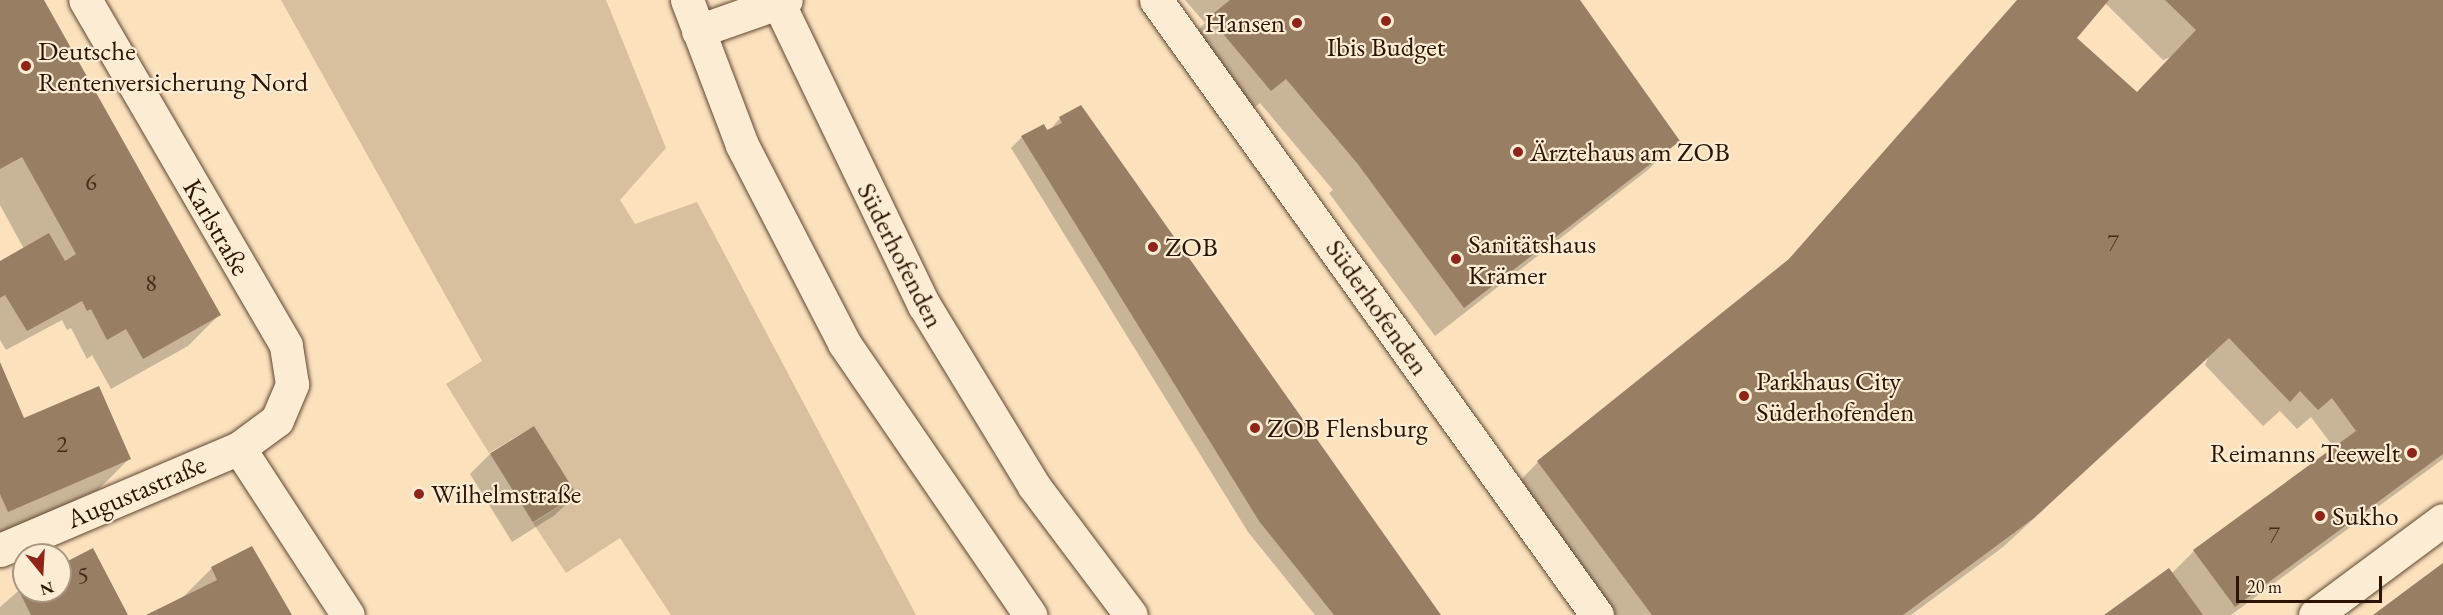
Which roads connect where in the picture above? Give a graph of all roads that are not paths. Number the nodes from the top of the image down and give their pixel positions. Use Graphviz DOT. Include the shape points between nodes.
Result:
graph roads {
  1 [pos="85,0"];
  2 [pos="687,0"];
  3 [pos="1156,0"];
  4 [pos="780,1"];
  5 [pos="698,31"];
  6 [pos="239,448"];
  7 [pos="2443,520"];
  8 [pos="0,550"];
  9 [pos="348,615"];
  10 [pos="1030,615"];
  11 [pos="1131,615"];
  12 [pos="1597,615"];
  13 [pos="2315,615"];
  1 -- 6 [label="street, Karlstraße" via="286,345 292,384 277,420"];
  2 -- 5 [label="street"];
  3 -- 12 [label="street, Süderhofenden"];
  4 -- 5 [label="street"];
  4 -- 11 [label="street, Süderhofenden" via="924,305 1034,486"];
  5 -- 10 [label="street" via="742,145 844,343"];
  6 -- 8 [label="street, Augustastraße"];
  6 -- 9 [label="street"];
  7 -- 13 [label="street"];
}
